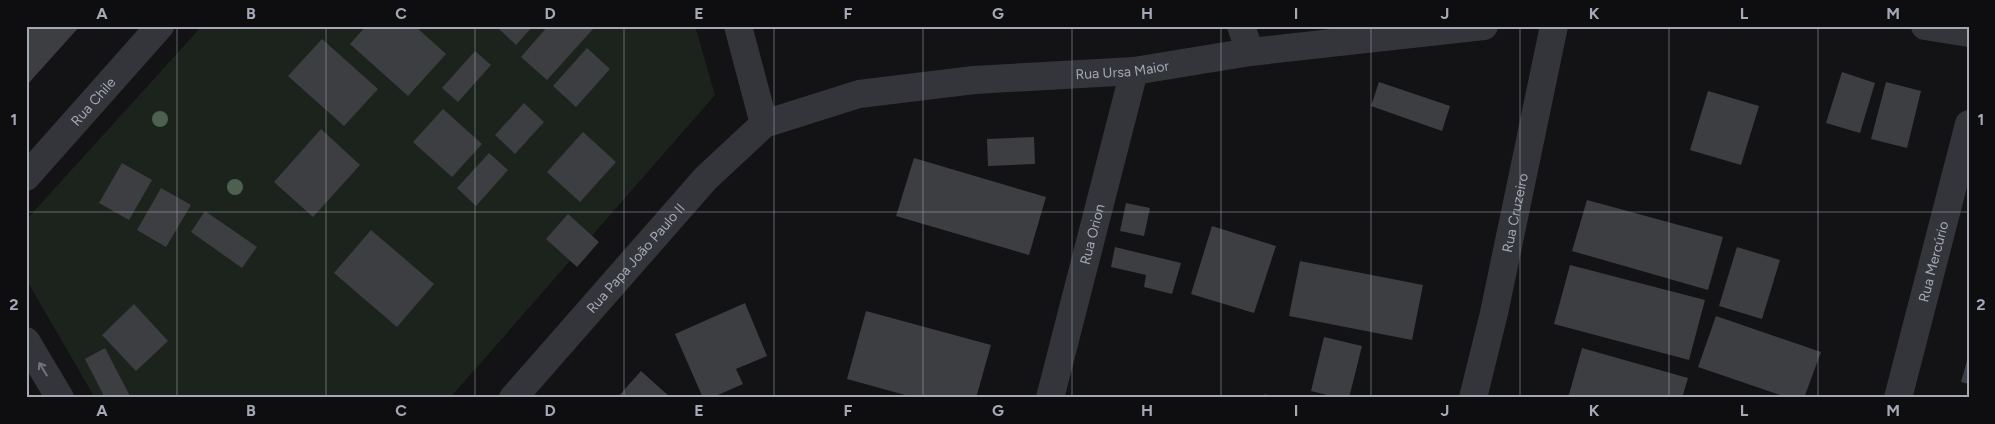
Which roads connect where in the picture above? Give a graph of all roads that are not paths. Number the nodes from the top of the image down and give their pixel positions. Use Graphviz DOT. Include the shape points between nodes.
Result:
graph roads {
  1 [pos="160,26"];
  2 [pos="738,26"];
  3 [pos="1241,26"];
  4 [pos="1484,26"];
  5 [pos="1554,26"];
  6 [pos="1924,26"];
  7 [pos="1969,33"];
  8 [pos="1250,52"];
  9 [pos="1134,71"];
  10 [pos="764,124"];
  11 [pos="1969,124"];
  12 [pos="26,177"];
  13 [pos="26,341"];
  14 [pos="60,398"];
  15 [pos="513,398"];
  16 [pos="1050,398"];
  17 [pos="1472,398"];
  18 [pos="1898,398"];
  1 -- 12 [label="street, Rua Chile"];
  2 -- 10 [label="street"];
  3 -- 8 [label="street"];
  4 -- 8 [label="street, Rua Ursa Maior"];
  5 -- 17 [label="street, Rua Cruzeiro" via="1494,313"];
  6 -- 7 [label="street"];
  8 -- 9 [label="street, Rua Ursa Maior"];
  9 -- 10 [label="street, Rua Ursa Maior" via="974,80 859,94"];
  9 -- 16 [label="street, Rua Orion"];
  10 -- 15 [label="street, Rua Papa João Paulo II" via="706,178"];
  11 -- 18 [label="street, Rua Mercúrio"];
  14 -- 13 [label="street, one-way"];
}
